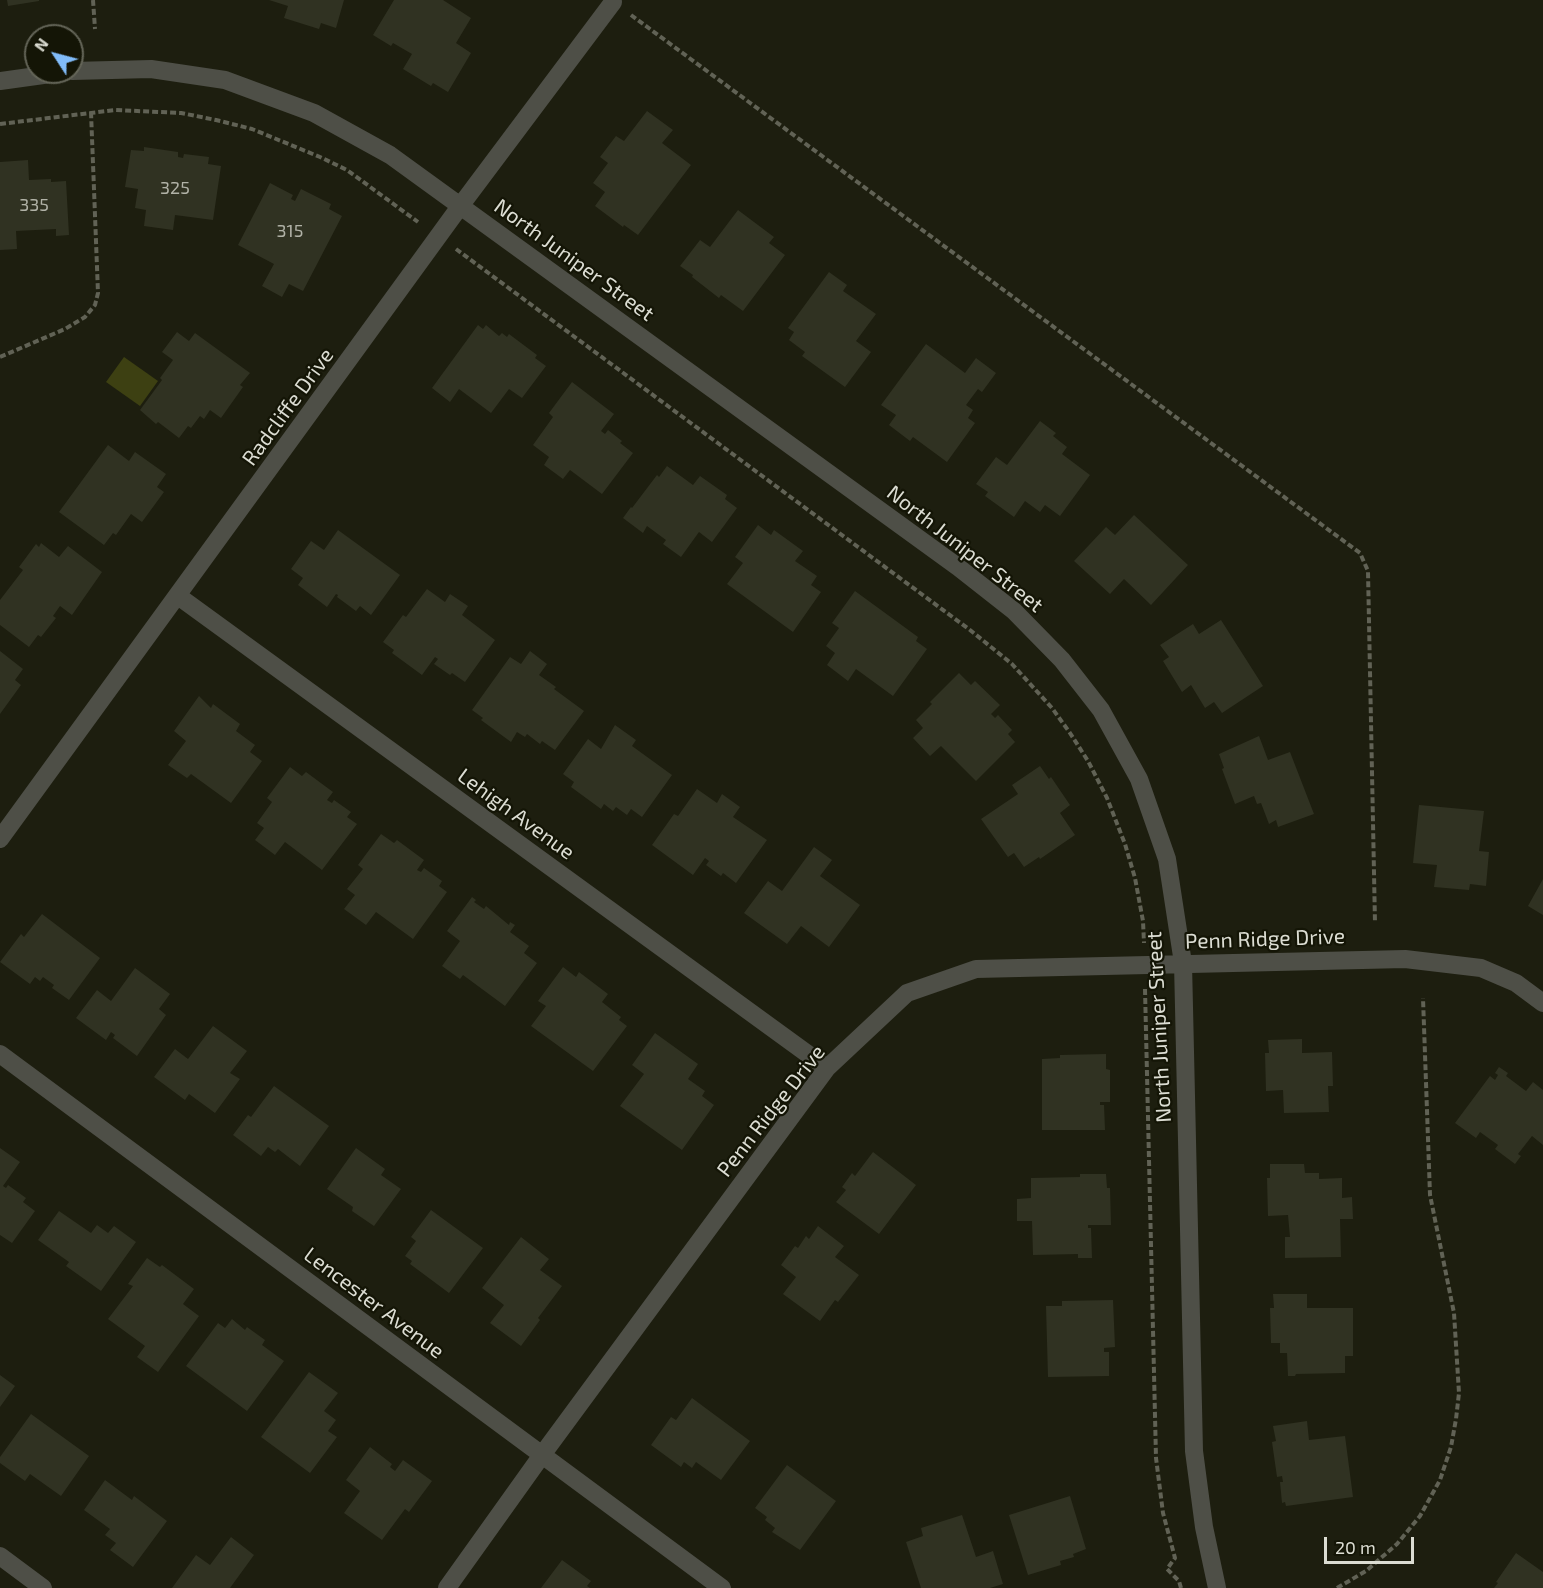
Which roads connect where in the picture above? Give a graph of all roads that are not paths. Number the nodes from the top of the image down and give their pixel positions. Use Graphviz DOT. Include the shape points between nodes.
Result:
graph roads {
  1 [pos="614,2"];
  2 [pos="84,71"];
  3 [pos="24,78"];
  4 [pos="0,81"];
  5 [pos="461,205"];
  6 [pos="178,596"];
  7 [pos="0,839"];
  8 [pos="1183,963"];
  9 [pos="1543,1003"];
  10 [pos="0,1054"];
  11 [pos="828,1068"];
  12 [pos="542,1455"];
  13 [pos="0,1556"];
  14 [pos="43,1588"];
  15 [pos="447,1588"];
  16 [pos="722,1588"];
  17 [pos="1217,1588"];
  1 -- 5 [label="street, Radcliffe Drive"];
  2 -- 5 [label="street, North Juniper Street" via="151,69 225,80 314,113 390,154"];
  3 -- 4 [label="street"];
  5 -- 6 [label="street, Radcliffe Drive"];
  5 -- 8 [label="street, North Juniper Street" via="958,567 1014,611 1062,660 1101,710 1139,779 1167,859"];
  6 -- 7 [label="street, Radcliffe Drive"];
  6 -- 11 [label="street, Lehigh Avenue"];
  8 -- 9 [label="street, Penn Ridge Drive" via="1362,959 1445,962 1481,968 1516,983"];
  8 -- 11 [label="street, Penn Ridge Drive" via="976,969 907,993"];
  8 -- 17 [label="street, North Juniper Street" via="1194,1451"];
  10 -- 12 [label="street, Lencester Avenue"];
  11 -- 12 [label="street, Penn Ridge Drive"];
  12 -- 15 [label="street, Penn Ridge Drive"];
  12 -- 16 [label="street, Lencester Avenue"];
  13 -- 14 [label="street"];
}
